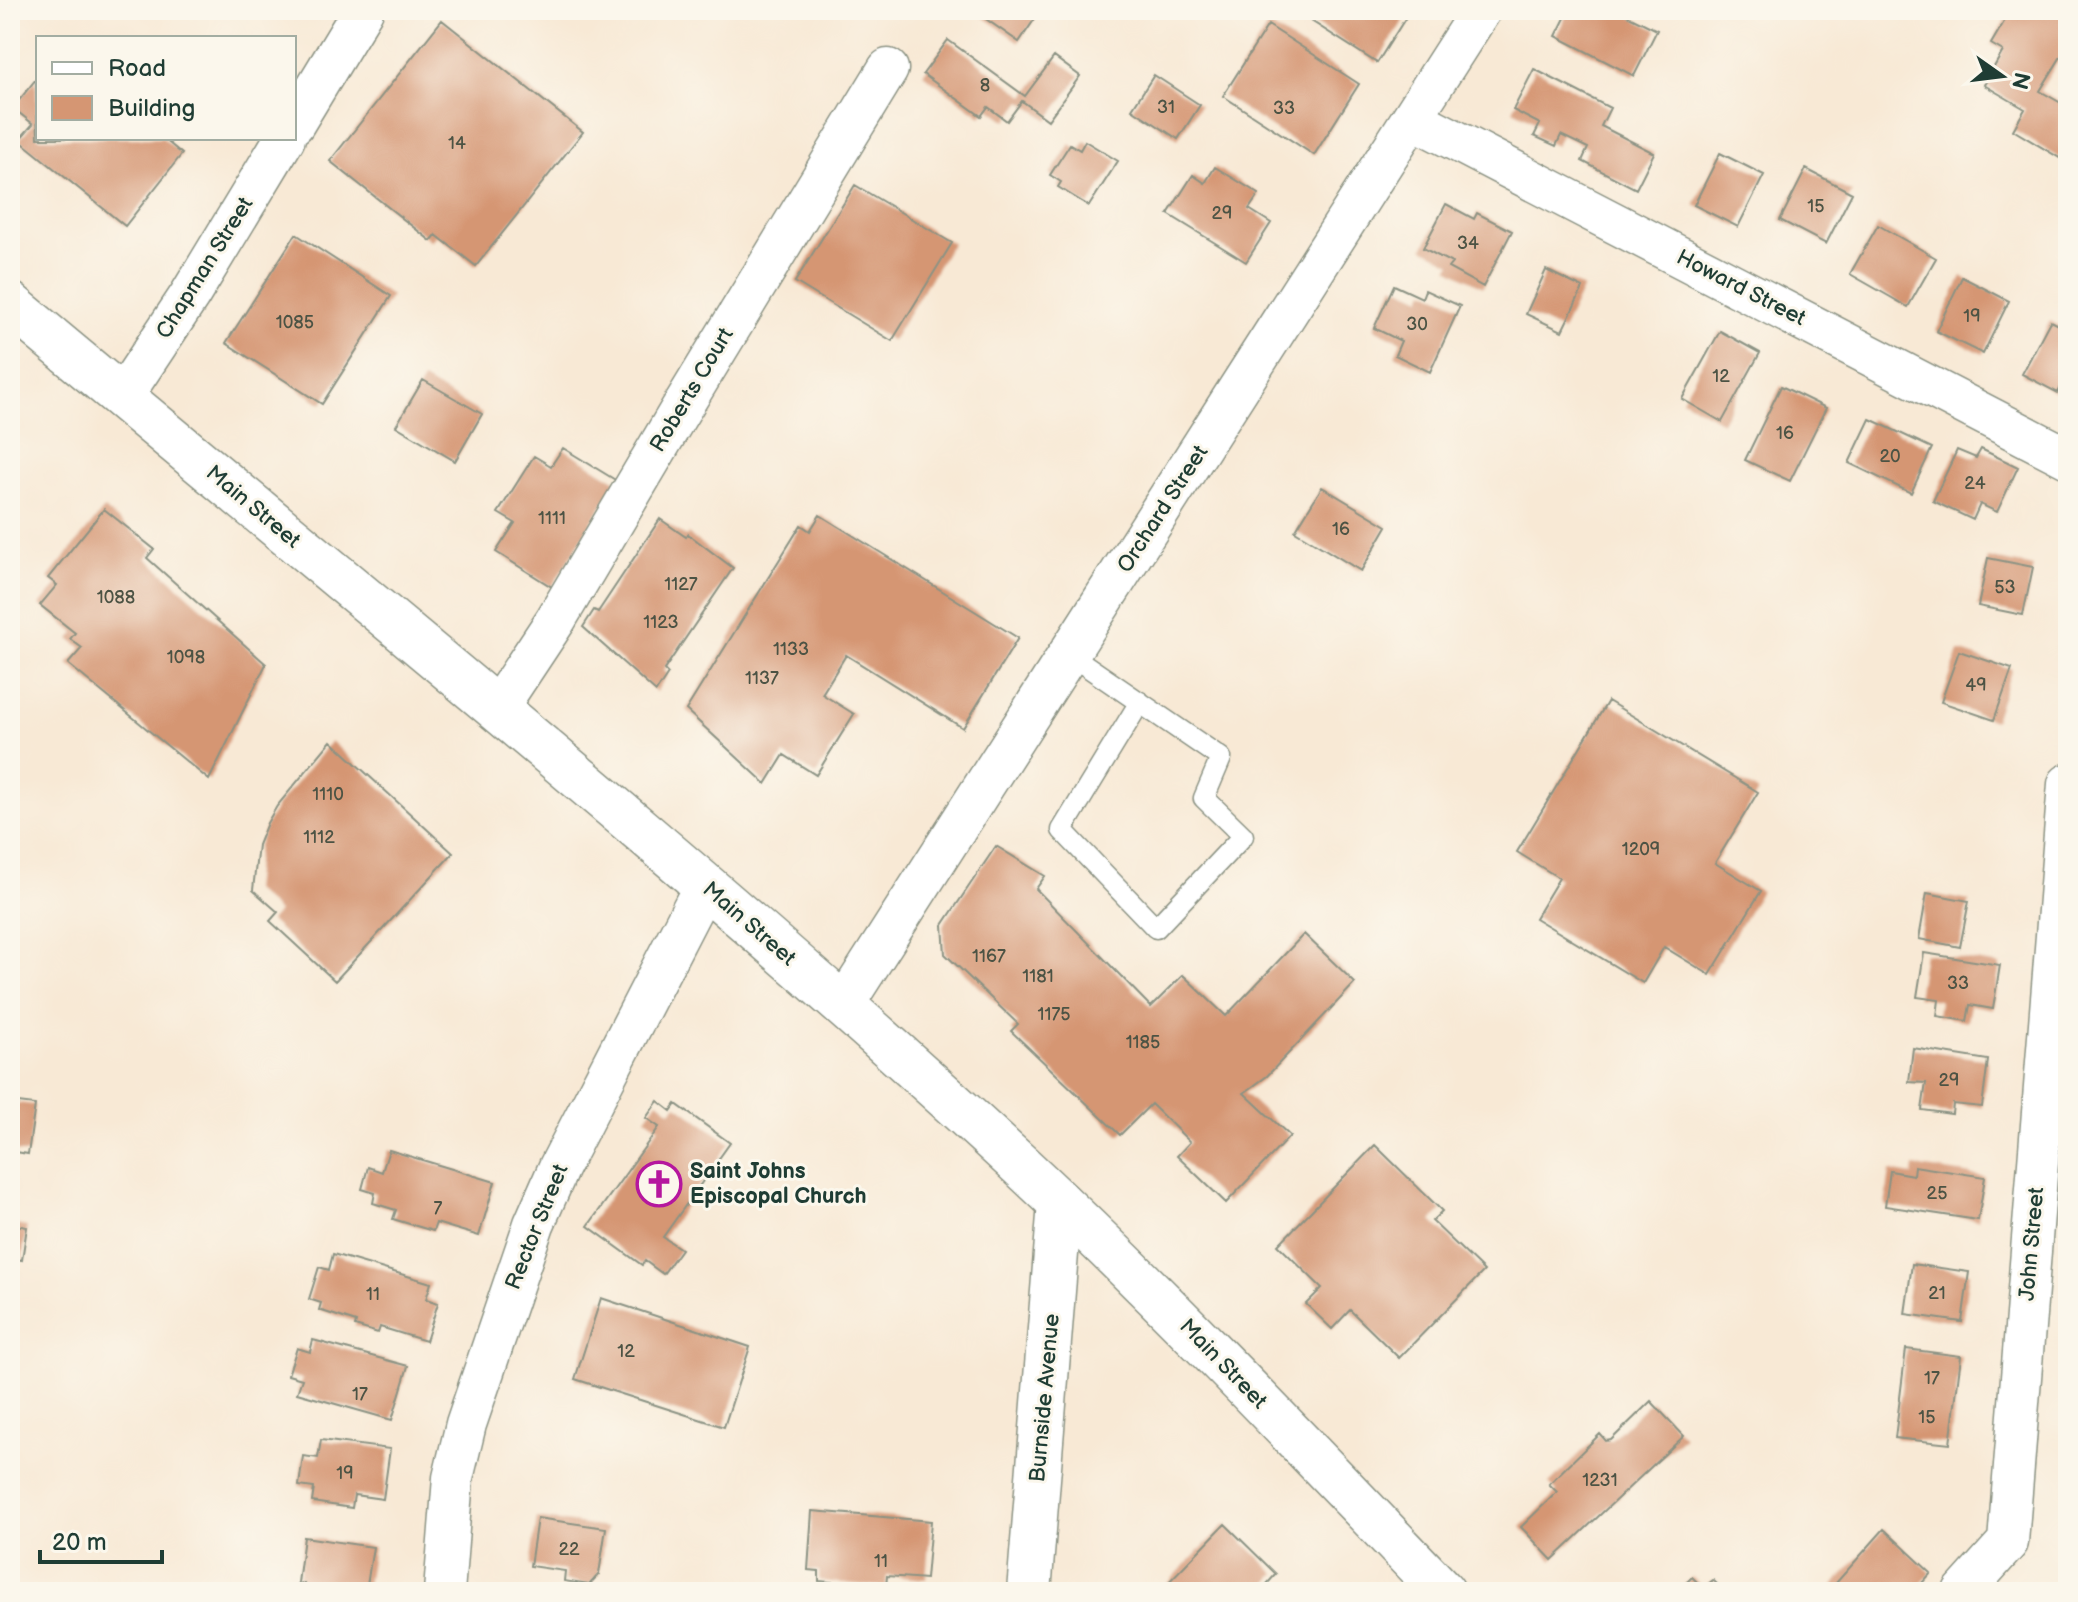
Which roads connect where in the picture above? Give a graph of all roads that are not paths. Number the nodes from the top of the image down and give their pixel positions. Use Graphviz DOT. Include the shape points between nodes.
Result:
graph roads {
  1 [pos="363,10"];
  2 [pos="1481,10"];
  3 [pos="888,69"];
  4 [pos="1414,119"];
  5 [pos="296,121"];
  6 [pos="284,140"];
  7 [pos="10,304"];
  8 [pos="122,397"];
  9 [pos="2068,458"];
  10 [pos="1069,654"];
  11 [pos="1140,702"];
  12 [pos="496,710"];
  13 [pos="2068,784"];
  14 [pos="704,886"];
  15 [pos="843,1006"];
  16 [pos="1060,1203"];
  17 [pos="444,1592"];
  18 [pos="1029,1592"];
  19 [pos="1443,1592"];
  20 [pos="1963,1592"];
  1 -- 5 [label="street"];
  2 -- 4 [label="street, Orchard Street"];
  3 -- 12 [label="street, Roberts Court"];
  4 -- 9 [label="street, Howard Street"];
  4 -- 10 [label="street, Orchard Street"];
  6 -- 8 [label="street, Chapman Street"];
  7 -- 8 [label="main road, Main Street"];
  8 -- 12 [label="main road, Main Street"];
  10 -- 11 [label="lane"];
  10 -- 15 [label="street, Orchard Street"];
  11 -- 11 [label="lane" via="1062,830 1156,928 1243,836 1204,798 1221,758"];
  12 -- 14 [label="main road, Main Street"];
  13 -- 20 [label="street, John Street" via="2008,1542"];
  14 -- 15 [label="main road, Main Street"];
  14 -- 17 [label="street, Rector Street" via="534,1224 466,1424 453,1478"];
  15 -- 16 [label="main road, Main Street"];
  16 -- 18 [label="main road, Burnside Avenue"];
  16 -- 19 [label="main road, Main Street" via="1170,1309"];
}
